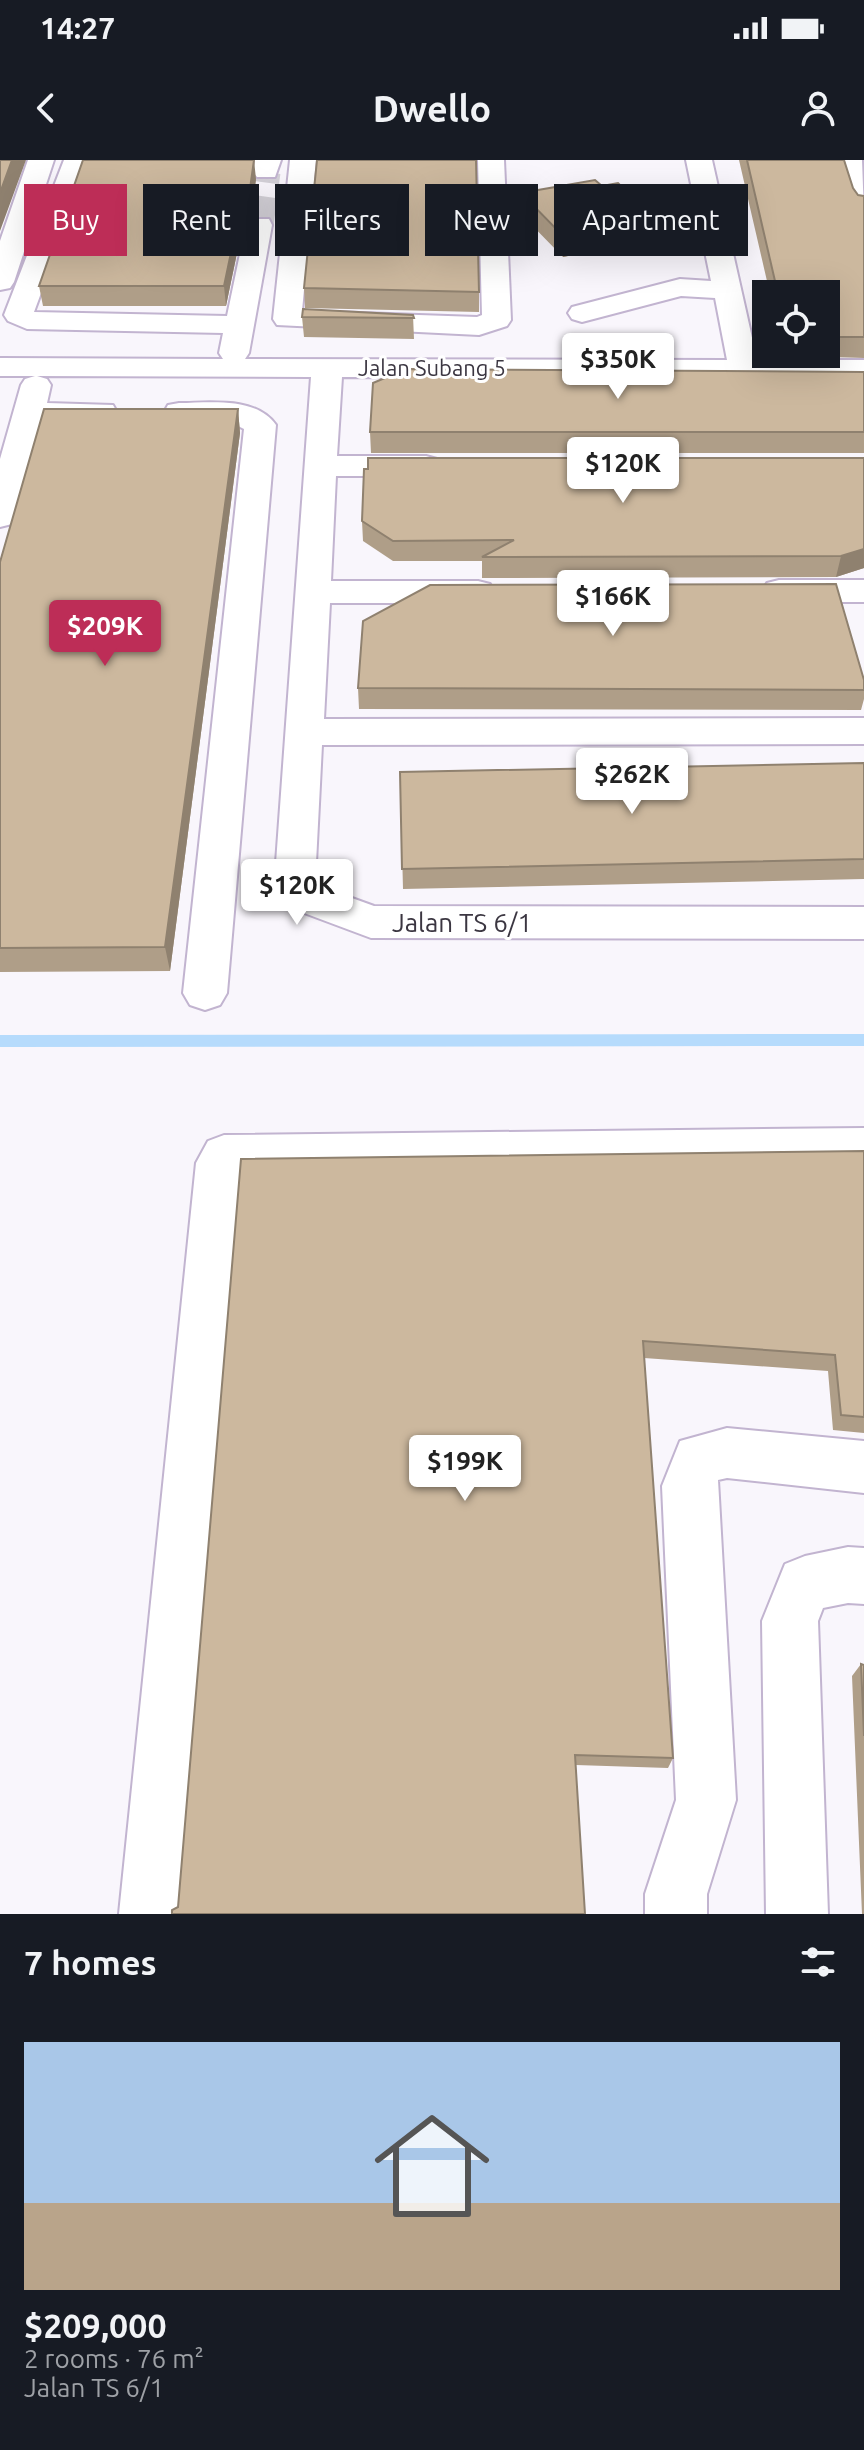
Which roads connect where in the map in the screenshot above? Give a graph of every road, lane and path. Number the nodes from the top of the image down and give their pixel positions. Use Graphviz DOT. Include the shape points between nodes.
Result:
graph roads {
  1 [pos="41,160"];
  2 [pos="77,160"];
  3 [pos="303,160"];
  4 [pos="491,160"];
  5 [pos="699,160"];
  6 [pos="849,160"];
  7 [pos="864,206"];
  8 [pos="252,256"];
  9 [pos="0,282"];
  10 [pos="727,291"];
  11 [pos="582,313"];
  12 [pos="238,325"];
  13 [pos="479,326"];
  14 [pos="0,367"];
  15 [pos="41,367"];
  16 [pos="231,368"];
  17 [pos="327,368"];
  18 [pos="486,368"];
  19 [pos="744,369"];
  20 [pos="864,369"];
  21 [pos="29,412"];
  22 [pos="320,466"];
  23 [pos="448,466"];
  24 [pos="0,517"];
  25 [pos="754,591"];
  26 [pos="864,591"];
  27 [pos="312,592"];
  28 [pos="517,592"];
  29 [pos="864,731"];
  30 [pos="304,732"];
  31 [pos="864,923"];
  32 [pos="205,993"];
  33 [pos="864,1147"];
  34 [pos="864,1467"];
  35 [pos="864,1576"];
  36 [pos="150,1914"];
  37 [pos="676,1914"];
  38 [pos="797,1914"];
  1 -- 9 [label="street"];
  2 -- 12 [label="street" via="18,315 59,322"];
  3 -- 13 [label="street" via="287,319"];
  4 -- 13 [label="street" via="497,320"];
  5 -- 10 [label="street"];
  6 -- 7 [label="street"];
  8 -- 12 [label="street"];
  10 -- 11 [label="street" via="680,287"];
  10 -- 19 [label="street"];
  12 -- 16 [label="street"];
  13 -- 18 [label="street"];
  14 -- 15 [label="street, Jalan Subang 5"];
  15 -- 16 [label="street, Jalan Subang 5"];
  15 -- 21 [label="street"];
  16 -- 17 [label="street, Jalan Subang 5"];
  17 -- 18 [label="street, Jalan Subang 5"];
  17 -- 22 [label="street, Jalan TS 6/1"];
  18 -- 19 [label="street, Jalan Subang 5"];
  19 -- 20 [label="street, Jalan Subang 5"];
  21 -- 24 [label="street"];
  21 -- 32 [label="street" via="234,412 260,425"];
  22 -- 23 [label="street"];
  22 -- 27 [label="street, Jalan TS 6/1"];
  25 -- 26 [label="street"];
  27 -- 28 [label="street"];
  27 -- 30 [label="street, Jalan TS 6/1"];
  29 -- 30 [label="street"];
  30 -- 31 [label="street, Jalan TS 6/1" via="296,863 311,899 371,922"];
  33 -- 36 [label="street" via="224,1155 219,1163"];
  34 -- 37 [label="street" via="727,1453 699,1459 689,1486 706,1800 676,1894"];
  35 -- 38 [label="street" via="805,1584 790,1621"];
}
